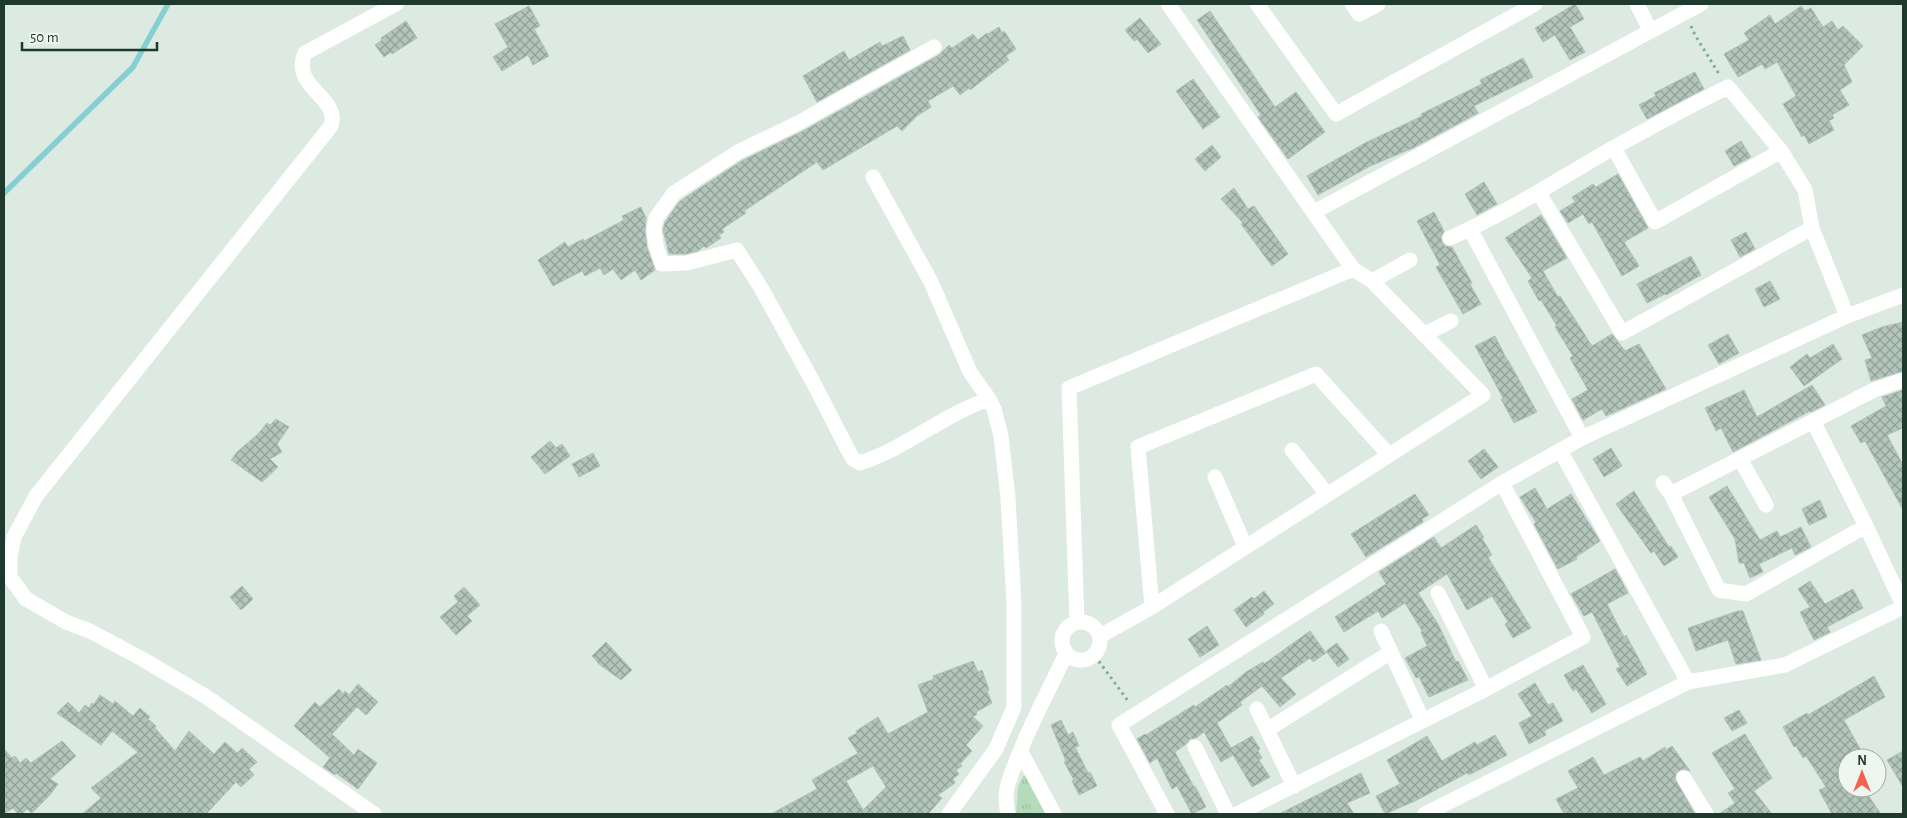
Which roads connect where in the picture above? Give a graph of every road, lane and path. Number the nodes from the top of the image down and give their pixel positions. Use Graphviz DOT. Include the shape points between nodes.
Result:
graph roads {
  1 [pos="396,4"];
  2 [pos="1168,4"];
  3 [pos="1257,4"];
  4 [pos="1352,4"];
  5 [pos="1378,4"];
  6 [pos="1535,4"];
  7 [pos="1637,4"];
  8 [pos="1701,4"];
  9 [pos="1687,11"];
  10 [pos="1650,30"];
  11 [pos="934,47"];
  12 [pos="1728,88"];
  13 [pos="1614,148"];
  14 [pos="1781,151"];
  15 [pos="873,177"];
  16 [pos="1539,193"];
  17 [pos="1314,212"];
  18 [pos="1812,228"];
  19 [pos="1470,229"];
  20 [pos="1450,238"];
  21 [pos="1410,260"];
  22 [pos="1353,269"];
  23 [pos="1372,281"];
  24 [pos="1903,295"];
  25 [pos="1847,316"];
  26 [pos="1451,321"];
  27 [pos="1424,334"];
  28 [pos="1903,380"];
  29 [pos="989,400"];
  30 [pos="1813,421"];
  31 [pos="1582,438"];
  32 [pos="1292,450"];
  33 [pos="1560,450"];
  34 [pos="1389,455"];
  35 [pos="1740,459"];
  36 [pos="1215,477"];
  37 [pos="1502,483"];
  38 [pos="1327,494"];
  39 [pos="1766,505"];
  40 [pos="1866,526"];
  41 [pos="1245,546"];
  42 [pos="1438,592"];
  43 [pos="1903,606"];
  44 [pos="1152,607"];
  45 [pos="1077,622"];
  46 [pos="1381,631"];
  47 [pos="1100,636"];
  48 [pos="1391,652"];
  49 [pos="1066,654"];
  50 [pos="1095,656"];
  51 [pos="1688,682"];
  52 [pos="1486,689"];
  53 [pos="1257,709"];
  54 [pos="1137,713"];
  55 [pos="1423,720"];
  56 [pos="1266,730"];
  57 [pos="1195,748"];
  58 [pos="1020,752"];
  59 [pos="1684,778"];
  60 [pos="1294,786"];
  61 [pos="374,814"];
  62 [pos="949,814"];
  63 [pos="1008,814"];
  64 [pos="1054,814"];
  65 [pos="1167,814"];
  66 [pos="1228,814"];
  67 [pos="1237,814"];
  68 [pos="1425,814"];
  69 [pos="1706,814"];
  1 -- 61 [label="street" via="306,53 302,60 303,75 331,109 331,126 36,496 14,537 10,557 10,577 26,598 66,622 144,660 204,696"];
  2 -- 17 [label="street"];
  3 -- 6 [label="street" via="1336,114"];
  4 -- 5 [label="street" via="1359,14"];
  7 -- 10 [label="street"];
  8 -- 9 [label="street"];
  9 -- 10 [label="street"];
  9 -- 12 [label="path" via="1694,35"];
  10 -- 17 [label="street"];
  11 -- 29 [label="street" via="798,123 738,152 674,193 656,218 656,246 662,264 687,263 737,250 761,288 853,459 860,463 881,456 954,414"];
  12 -- 13 [label="street"];
  12 -- 14 [label="street"];
  13 -- 14 [label="street" via="1655,222"];
  13 -- 16 [label="street"];
  14 -- 18 [label="street" via="1804,190"];
  15 -- 29 [label="street" via="931,282 970,372"];
  16 -- 18 [label="street" via="1622,333"];
  16 -- 19 [label="street"];
  17 -- 22 [label="street"];
  18 -- 25 [label="street"];
  19 -- 20 [label="street"];
  19 -- 31 [label="street"];
  21 -- 23 [label="street"];
  22 -- 23 [label="street"];
  22 -- 45 [label="street" via="1069,388"];
  23 -- 27 [label="street"];
  24 -- 25 [label="street"];
  25 -- 31 [label="street"];
  26 -- 27 [label="street"];
  27 -- 34 [label="street" via="1483,395"];
  28 -- 30 [label="street" via="1874,390"];
  29 -- 62 [label="street" via="1001,436 1008,498 1015,620 1014,707 996,749"];
  30 -- 35 [label="street"];
  30 -- 40 [label="street"];
  31 -- 33 [label="street"];
  32 -- 38 [label="street"];
  33 -- 37 [label="street"];
  33 -- 51 [label="street"];
  34 -- 38 [label="street"];
  34 -- 44 [label="street" via="1316,374 1138,447"];
  35 -- 39 [label="street"];
  35 -- 40 [label="street" via="1667,488 1719,590 1746,594"];
  36 -- 41 [label="street"];
  37 -- 52 [label="street" via="1583,638"];
  37 -- 54 [label="street"];
  38 -- 41 [label="street"];
  40 -- 43 [label="street"];
  41 -- 44 [label="street"];
  42 -- 52 [label="street"];
  43 -- 51 [label="street" via="1785,665"];
  44 -- 47 [label="street"];
  45 -- 47 [label="street" via="1087,623"];
  45 -- 49 [label="street" via="1063,635 1062,645"];
  46 -- 48 [label="street"];
  47 -- 50 [label="street" via="1100,647"];
  48 -- 55 [label="street"];
  48 -- 56 [label="street"];
  49 -- 50 [label="street" via="1075,660 1086,661"];
  49 -- 58 [label="street"];
  50 -- 54 [label="path"];
  51 -- 68 [label="street"];
  52 -- 55 [label="street"];
  53 -- 56 [label="street"];
  54 -- 65 [label="street" via="1119,725"];
  55 -- 60 [label="street"];
  56 -- 60 [label="street"];
  57 -- 66 [label="street"];
  58 -- 63 [label="street" via="1008,786"];
  58 -- 64 [label="street"];
  59 -- 69 [label="street"];
  60 -- 67 [label="street"];
}
